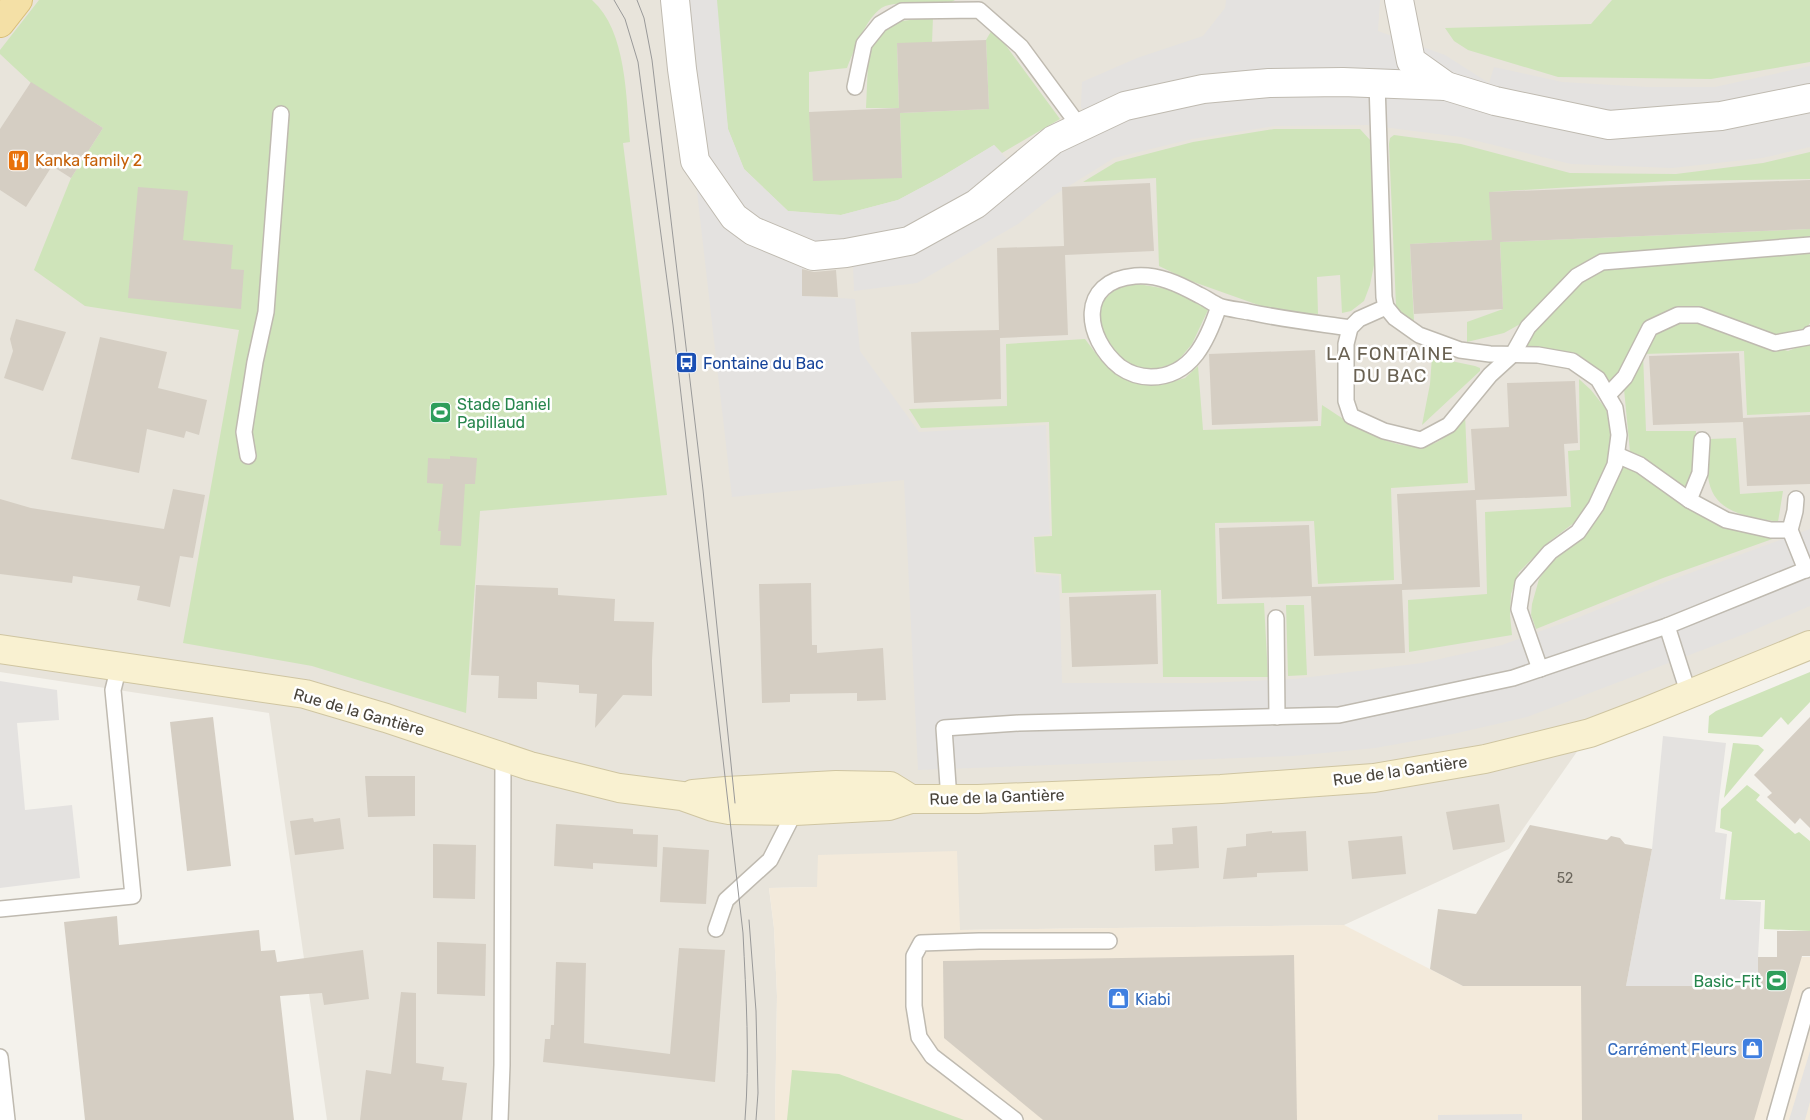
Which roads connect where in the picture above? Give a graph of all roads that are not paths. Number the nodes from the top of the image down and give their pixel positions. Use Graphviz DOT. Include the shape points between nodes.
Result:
graph roads {
  1 [pos="18,0"];
  2 [pos="676,0"];
  3 [pos="1399,0"];
  4 [pos="0,23"];
  5 [pos="1377,83"];
  6 [pos="1446,86"];
  7 [pos="855,87"];
  8 [pos="1810,98"];
  9 [pos="281,114"];
  10 [pos="1080,127"];
  11 [pos="1810,245"];
  12 [pos="1219,306"];
  13 [pos="1386,307"];
  14 [pos="1350,328"];
  15 [pos="1810,334"];
  16 [pos="1513,354"];
  17 [pos="1608,395"];
  18 [pos="1702,440"];
  19 [pos="1617,455"];
  20 [pos="248,456"];
  21 [pos="1796,499"];
  22 [pos="1690,500"];
  23 [pos="1790,530"];
  24 [pos="1808,569"];
  25 [pos="1276,618"];
  26 [pos="1667,626"];
  27 [pos="1810,645"];
  28 [pos="0,650"];
  29 [pos="118,666"];
  30 [pos="1540,669"];
  31 [pos="1689,695"];
  32 [pos="1277,716"];
  33 [pos="503,756"];
  34 [pos="682,796"];
  35 [pos="911,799"];
  36 [pos="949,800"];
  37 [pos="795,811"];
  38 [pos="0,910"];
  39 [pos="716,929"];
  40 [pos="1109,941"];
  41 [pos="1810,996"];
  42 [pos="0,1057"];
  43 [pos="7,1120"];
  44 [pos="500,1120"];
  45 [pos="1015,1120"];
  46 [pos="1775,1120"];
  1 -- 4 [label="main road"];
  2 -- 10 [label="street" via="695,161 734,216 753,231 813,256 909,241 976,204 1052,140"];
  3 -- 6 [label="street" via="1411,61"];
  5 -- 6 [label="street"];
  5 -- 10 [label="street" via="1269,83 1204,89 1126,106"];
  5 -- 13 [label="lane"];
  6 -- 8 [label="street" via="1495,101 1609,125 1721,116"];
  7 -- 10 [label="lane" via="864,44 880,24 902,11 980,10 1021,47"];
  9 -- 20 [label="lane" via="266,312 244,432"];
  11 -- 16 [label="lane" via="1602,262 1577,276 1528,327"];
  12 -- 12 [label="lane" via="1181,284 1155,276 1134,276 1102,289 1094,300 1093,328 1105,353 1129,374 1144,377 1169,375 1180,371 1199,351"];
  12 -- 14 [label="lane"];
  13 -- 14 [label="lane" via="1359,319"];
  13 -- 16 [label="lane" via="1395,318 1419,335 1460,350"];
  14 -- 16 [label="lane" via="1346,344 1346,401 1351,416 1384,431 1421,440 1449,425 1490,375"];
  15 -- 17 [label="lane" via="1775,342 1700,315 1678,315 1650,328 1625,377"];
  16 -- 17 [label="lane" via="1572,361 1598,379"];
  17 -- 19 [label="lane" via="1615,408 1619,435"];
  18 -- 22 [label="lane" via="1700,473"];
  19 -- 22 [label="lane" via="1640,465"];
  19 -- 30 [label="lane" via="1596,506 1578,532 1550,552 1523,583 1519,609"];
  21 -- 23 [label="lane"];
  22 -- 23 [label="lane" via="1726,520 1771,530"];
  23 -- 24 [label="lane"];
  24 -- 26 [label="lane"];
  25 -- 32 [label="lane"];
  26 -- 30 [label="lane"];
  26 -- 31 [label="lane"];
  27 -- 31 [label="main road, Rue de la Gantière"];
  28 -- 29 [label="main road, Rue de la Gantière"];
  29 -- 33 [label="main road, Rue de la Gantière" via="305,694"];
  29 -- 38 [label="lane" via="113,690 132,896"];
  30 -- 32 [label="lane" via="1513,678 1339,715"];
  31 -- 36 [label="main road, Rue de la Gantière" via="1590,733 1485,758 1374,778 1211,789"];
  32 -- 36 [label="lane" via="944,728"];
  33 -- 34 [label="main road, Rue de la Gantière" via="619,788"];
  33 -- 44 [label="lane"];
  34 -- 35 [label="main road, Rue de la Gantière" via="836,784 890,786"];
  34 -- 37 [label="main road, Rue de la Gantière" via="729,810"];
  35 -- 36 [label="main road, Rue de la Gantière"];
  35 -- 37 [label="main road, Rue de la Gantière" via="889,806"];
  37 -- 39 [label="lane" via="770,860 726,900"];
  40 -- 45 [label="lane" via="921,943 914,956 914,1006 919,1037 932,1056"];
  41 -- 46 [label="lane"];
  42 -- 43 [label="lane"];
}
